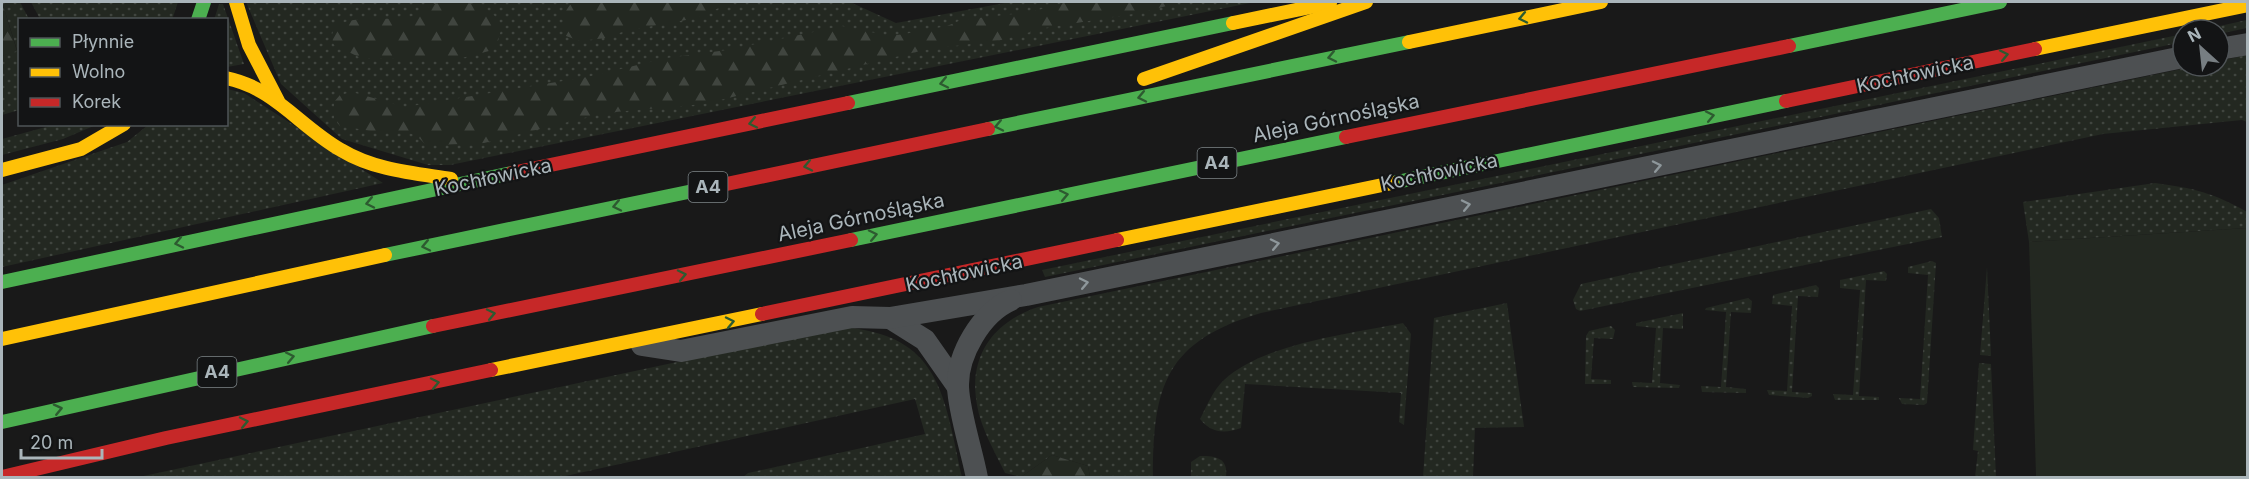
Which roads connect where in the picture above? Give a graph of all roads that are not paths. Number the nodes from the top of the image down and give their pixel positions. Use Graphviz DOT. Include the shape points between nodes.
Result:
graph roads {
  1 [pos="204,2"];
  2 [pos="236,2"];
  3 [pos="1339,2"];
  4 [pos="1366,2"];
  5 [pos="1601,2"];
  6 [pos="2000,2"];
  7 [pos="2247,5"];
  8 [pos="199,18"];
  9 [pos="2247,44"];
  10 [pos="2231,47"];
  11 [pos="2171,59"];
  12 [pos="228,78"];
  13 [pos="279,102"];
  14 [pos="1056,114"];
  15 [pos="121,126"];
  16 [pos="2,170"];
  17 [pos="468,182"];
  18 [pos="2,282"];
  19 [pos="1026,295"];
  20 [pos="890,318"];
  21 [pos="2,339"];
  22 [pos="632,343"];
  23 [pos="958,387"];
  24 [pos="2,422"];
  25 [pos="2,477"];
  26 [pos="977,477"];
  1 -- 8 [label="main road"];
  2 -- 13 [label="main road" via="249,45"];
  3 -- 17 [label="main road, Kochłowicka, one-way"];
  4 -- 14 [label="main road" via="1160,73"];
  5 -- 14 [label="main road, A4, one-way"];
  24 -- 6 [label="main road, Aleja Górnośląska / A4, one-way" via="434,326"];
  22 -- 7 [label="main road, Kochłowicka, one-way"];
  9 -- 10 [label="street"];
  19 -- 11 [label="street, one-way"];
  12 -- 13 [label="main road" via="251,84"];
  13 -- 17 [label="main road" via="321,138 354,158"];
  14 -- 21 [label="main road, A4, one-way"];
  15 -- 16 [label="main road" via="67,155"];
  17 -- 18 [label="main road, Kochłowicka, one-way"];
  19 -- 20 [label="street"];
  19 -- 23 [label="street" via="996,308 979,327 961,366"];
  20 -- 22 [label="street, Kochłowicka" via="852,317 681,351"];
  20 -- 23 [label="street, Kochłowicka" via="925,340"];
  25 -- 22 [label="main road, Kochłowicka, one-way" via="166,438"];
  23 -- 26 [label="street"];
}
